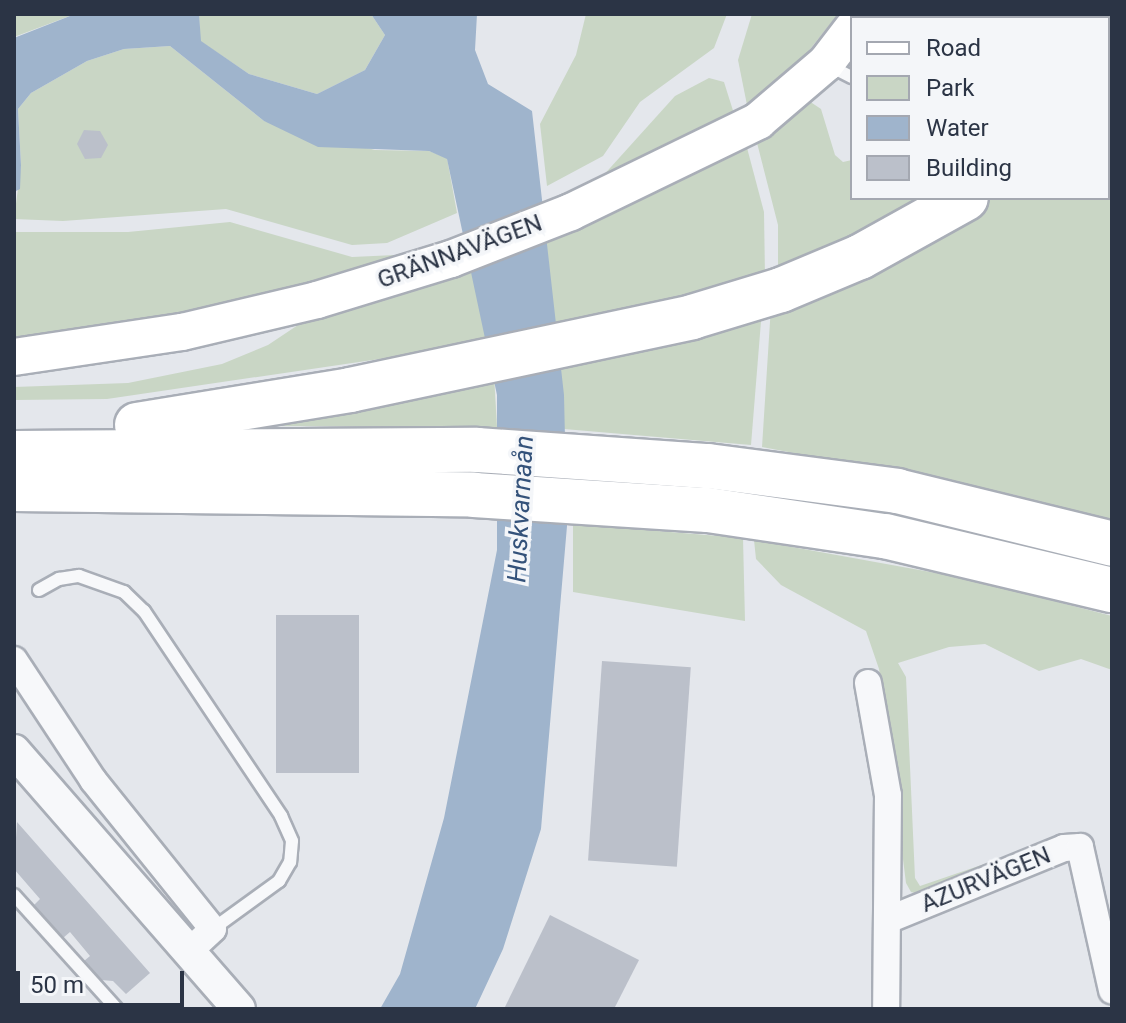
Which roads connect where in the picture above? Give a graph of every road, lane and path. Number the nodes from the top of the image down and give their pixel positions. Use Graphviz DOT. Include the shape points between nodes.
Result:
graph roads {
  1 [pos="850,35"];
  2 [pos="839,70"];
  3 [pos="962,200"];
  4 [pos="14,357"];
  5 [pos="14,441"];
  6 [pos="14,453"];
  7 [pos="14,489"];
  8 [pos="1112,544"];
  9 [pos="39,590"];
  10 [pos="1111,590"];
  11 [pos="14,660"];
  12 [pos="868,683"];
  13 [pos="14,751"];
  14 [pos="14,895"];
  15 [pos="890,919"];
  16 [pos="213,929"];
  17 [pos="189,951"];
  18 [pos="1112,990"];
  19 [pos="117,1009"];
  20 [pos="239,1009"];
  21 [pos="886,1009"];
  1 -- 2 [label="main road, GRÄNNAVÄGEN"];
  2 -- 4 [label="main road, GRÄNNAVÄGEN" via="746,128 571,212 451,259 220,324"];
  3 -- 5 [label="highway" via="860,257 781,290 579,342 194,420"];
  6 -- 8 [label="highway" via="477,450 598,457 897,491"];
  7 -- 10 [label="highway" via="474,495 708,510 885,536"];
  9 -- 16 [label="lane" via="79,576 124,592 144,611 281,816 292,841 290,862 279,881"];
  11 -- 16 [label="street" via="93,780"];
  12 -- 15 [label="street" via="888,795"];
  13 -- 17 [label="street"];
  14 -- 19 [label="lane"];
  15 -- 18 [label="street, AZURVÄGEN" via="1064,848 1080,847"];
  15 -- 21 [label="street"];
  16 -- 17 [label="street"];
  17 -- 20 [label="street"];
}
